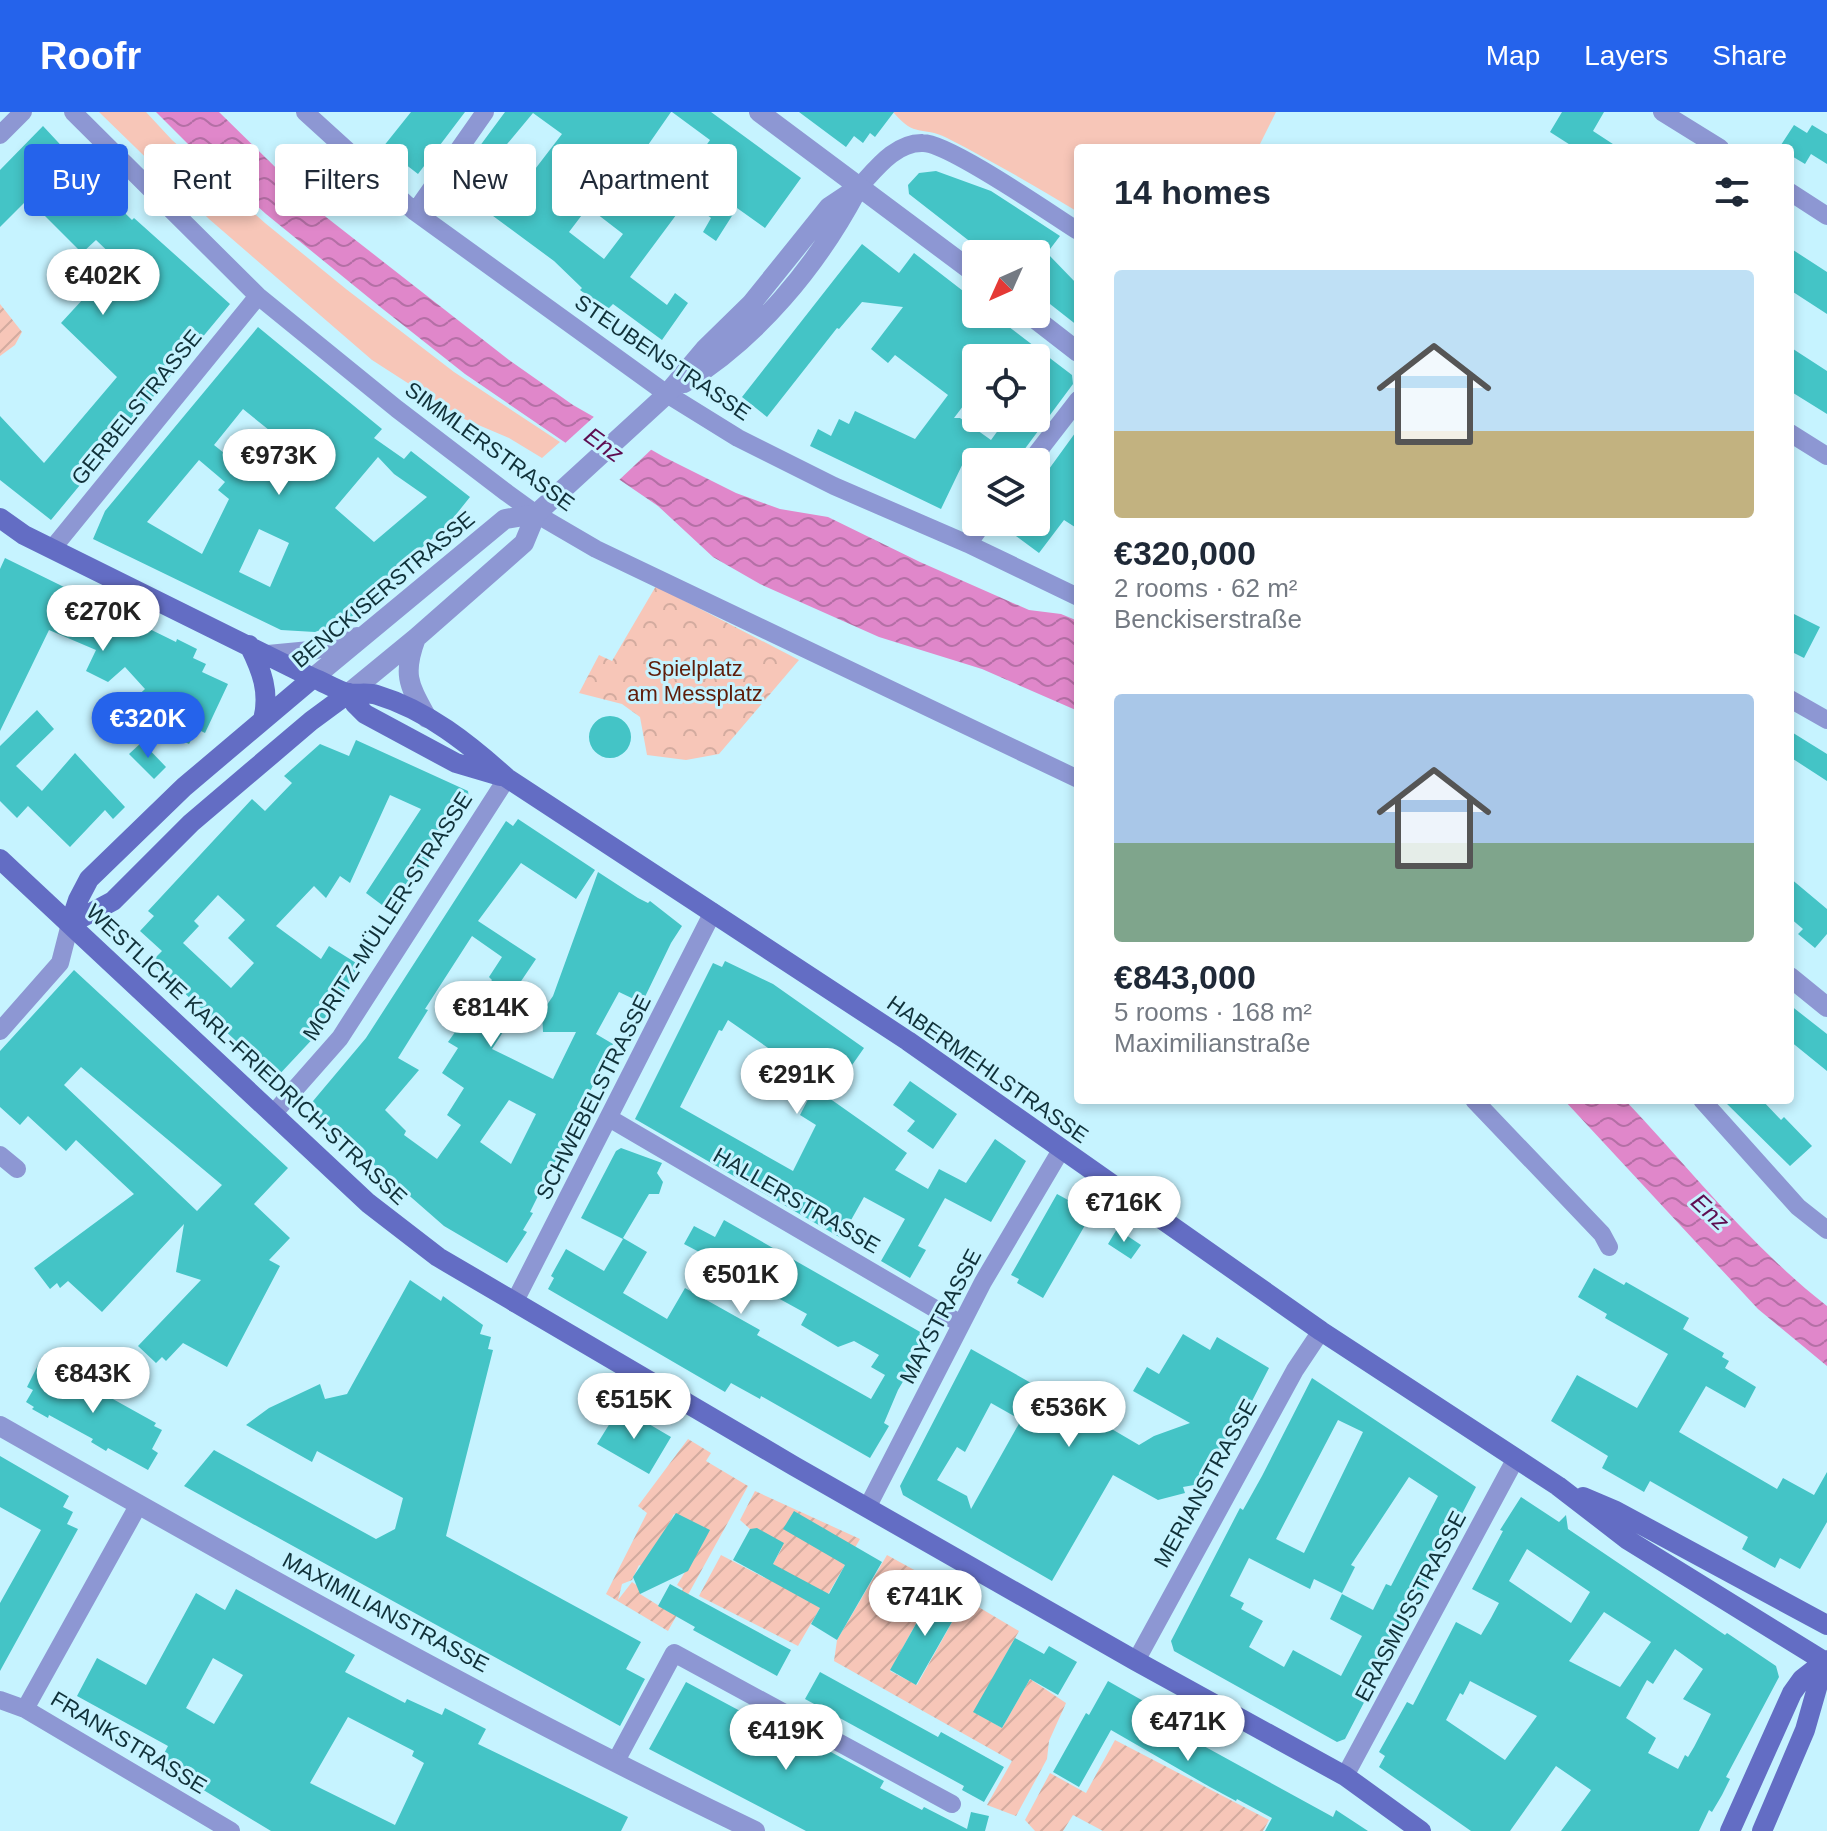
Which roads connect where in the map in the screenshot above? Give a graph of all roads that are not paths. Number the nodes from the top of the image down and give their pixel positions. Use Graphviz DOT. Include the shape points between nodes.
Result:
graph roads {
  1 [pos="23,112"];
  2 [pos="73,112"];
  3 [pos="305,112"];
  4 [pos="485,112"];
  5 [pos="759,112"];
  6 [pos="1662,112"];
  7 [pos="0,135"];
  8 [pos="1714,144"];
  9 [pos="859,187"];
  10 [pos="1794,195"];
  11 [pos="415,212"];
  12 [pos="1827,216"];
  13 [pos="1074,228"];
  14 [pos="962,264"];
  15 [pos="258,296"];
  16 [pos="1047,328"];
  17 [pos="1074,349"];
  18 [pos="667,394"];
  19 [pos="1074,405"];
  20 [pos="1794,435"];
  21 [pos="1041,448"];
  22 [pos="1827,456"];
  23 [pos="536,514"];
  24 [pos="0,518"];
  25 [pos="974,536"];
  26 [pos="968,544"];
  27 [pos="52,549"];
  28 [pos="1074,595"];
  29 [pos="369,633"];
  30 [pos="416,638"];
  31 [pos="258,650"];
  32 [pos="313,678"];
  33 [pos="349,693"];
  34 [pos="1794,701"];
  35 [pos="427,718"];
  36 [pos="263,720"];
  37 [pos="1827,720"];
  38 [pos="1074,777"];
  39 [pos="507,778"];
  40 [pos="0,859"];
  41 [pos="713,912"];
  42 [pos="70,924"];
  43 [pos="1794,980"];
  44 [pos="1827,1007"];
  45 [pos="0,1031"];
  46 [pos="1478,1104"];
  47 [pos="1706,1104"];
  48 [pos="273,1114"];
  49 [pos="609,1118"];
  50 [pos="1061,1150"];
  51 [pos="0,1155"];
  52 [pos="17,1169"];
  53 [pos="1827,1230"];
  54 [pos="1609,1247"];
  55 [pos="514,1303"];
  56 [pos="961,1324"];
  57 [pos="1321,1331"];
  58 [pos="0,1426"];
  59 [pos="1516,1458"];
  60 [pos="1558,1486"];
  61 [pos="139,1504"];
  62 [pos="867,1508"];
  63 [pos="1827,1625"];
  64 [pos="1826,1660"];
  65 [pos="1136,1661"];
  66 [pos="0,1700"];
  67 [pos="25,1709"];
  68 [pos="1827,1709"];
  69 [pos="1805,1730"];
  70 [pos="616,1761"];
  71 [pos="1345,1776"];
  72 [pos="952,1804"];
  73 [pos="231,1831"];
  74 [pos="755,1831"];
  75 [pos="1421,1831"];
  76 [pos="1730,1831"];
  77 [pos="1762,1831"];
  1 -- 7 [label="street"];
  2 -- 15 [label="street, SIMMLERSTRASSE"];
  3 -- 11 [label="street, STEUBENSTRASSE"];
  4 -- 11 [label="street"];
  5 -- 9 [label="street"];
  6 -- 8 [label="street"];
  9 -- 13 [label="street" via="900,149 931,144"];
  9 -- 14 [label="street"];
  9 -- 18 [label="street" via="830,237 751,332 718,362"];
  10 -- 12 [label="street"];
  11 -- 18 [label="street, STEUBENSTRASSE"];
  15 -- 23 [label="street, SIMMLERSTRASSE"];
  15 -- 27 [label="street, GERBELSTRASSE"];
  16 -- 17 [label="street"];
  18 -- 23 [label="street"];
  18 -- 26 [label="street, STEUBENSTRASSE" via="738,438 834,486"];
  19 -- 21 [label="street"];
  20 -- 22 [label="street"];
  23 -- 29 [label="street, BENCKISERSTRASSE" via="505,519"];
  23 -- 30 [label="street" via="524,543"];
  23 -- 38 [label="street, SIMMLERSTRASSE" via="596,549"];
  24 -- 27 [label="main road, HABERMEHLSTRASSE"];
  25 -- 26 [label="street"];
  26 -- 28 [label="street, STEUBENSTRASSE"];
  27 -- 31 [label="main road, HABERMEHLSTRASSE"];
  29 -- 31 [label="street" via="310,651"];
  29 -- 32 [label="street, BENCKISERSTRASSE"];
  30 -- 33 [label="street"];
  30 -- 35 [label="street" via="407,678"];
  31 -- 32 [label="main road, HABERMEHLSTRASSE"];
  31 -- 36 [label="main road" via="266,693"];
  32 -- 33 [label="main road, HABERMEHLSTRASSE"];
  32 -- 36 [label="main road, BENCKISERSTRASSE"];
  33 -- 35 [label="main road, HABERMEHLSTRASSE" via="380,696"];
  33 -- 39 [label="main road, HABERMEHLSTRASSE" via="365,714 456,763"];
  33 -- 42 [label="main road" via="191,823 113,901"];
  34 -- 37 [label="street"];
  35 -- 39 [label="main road, HABERMEHLSTRASSE" via="467,742"];
  36 -- 42 [label="main road, BENCKISERSTRASSE" via="89,879"];
  39 -- 41 [label="main road, HABERMEHLSTRASSE"];
  39 -- 48 [label="street, MORITZ-MÜLLER-STRASSE" via="340,1038"];
  40 -- 42 [label="main road, WESTLICHE KARL-FRIEDRICH-STRASSE"];
  41 -- 49 [label="street, SCHWEBELSTRASSE"];
  41 -- 50 [label="main road, HABERMEHLSTRASSE"];
  42 -- 45 [label="street" via="60,963"];
  42 -- 48 [label="main road, WESTLICHE KARL-FRIEDRICH-STRASSE"];
  43 -- 44 [label="street"];
  46 -- 54 [label="street"];
  47 -- 53 [label="street" via="1798,1207"];
  48 -- 55 [label="main road, WESTLICHE KARL-FRIEDRICH-STRASSE" via="368,1203 438,1257"];
  49 -- 55 [label="street, SCHWEBELSTRASSE"];
  49 -- 56 [label="street, HALLERSTRASSE"];
  50 -- 56 [label="street, MAYSTRASSE"];
  50 -- 57 [label="main road, HABERMEHLSTRASSE"];
  51 -- 52 [label="street"];
  55 -- 62 [label="main road, WESTLICHE KARL-FRIEDRICH-STRASSE"];
  56 -- 62 [label="street, MAYSTRASSE"];
  57 -- 59 [label="main road, HABERMEHLSTRASSE"];
  57 -- 65 [label="street, MERIANSTRASSE"];
  58 -- 61 [label="street, MAXIMILIANSTRASSE"];
  59 -- 60 [label="main road, HABERMEHLSTRASSE"];
  59 -- 71 [label="street, ERASMUSSTRASSE"];
  60 -- 63 [label="main road, HABERMEHLSTRASSE" via="1616,1511"];
  60 -- 64 [label="main road, HABERMEHLSTRASSE" via="1628,1540"];
  61 -- 67 [label="street"];
  61 -- 70 [label="street, MAXIMILIANSTRASSE"];
  62 -- 65 [label="main road, WESTLICHE KARL-FRIEDRICH-STRASSE"];
  64 -- 69 [label="main road"];
  64 -- 76 [label="main road" via="1792,1693"];
  65 -- 71 [label="main road, WESTLICHE KARL-FRIEDRICH-STRASSE"];
  66 -- 67 [label="street, FRANKSTRASSE"];
  67 -- 73 [label="street, FRANKSTRASSE"];
  68 -- 69 [label="main road"];
  69 -- 77 [label="main road"];
  70 -- 72 [label="street" via="674,1653"];
  70 -- 74 [label="street, MAXIMILIANSTRASSE"];
  71 -- 75 [label="main road, WESTLICHE KARL-FRIEDRICH-STRASSE"];
}
